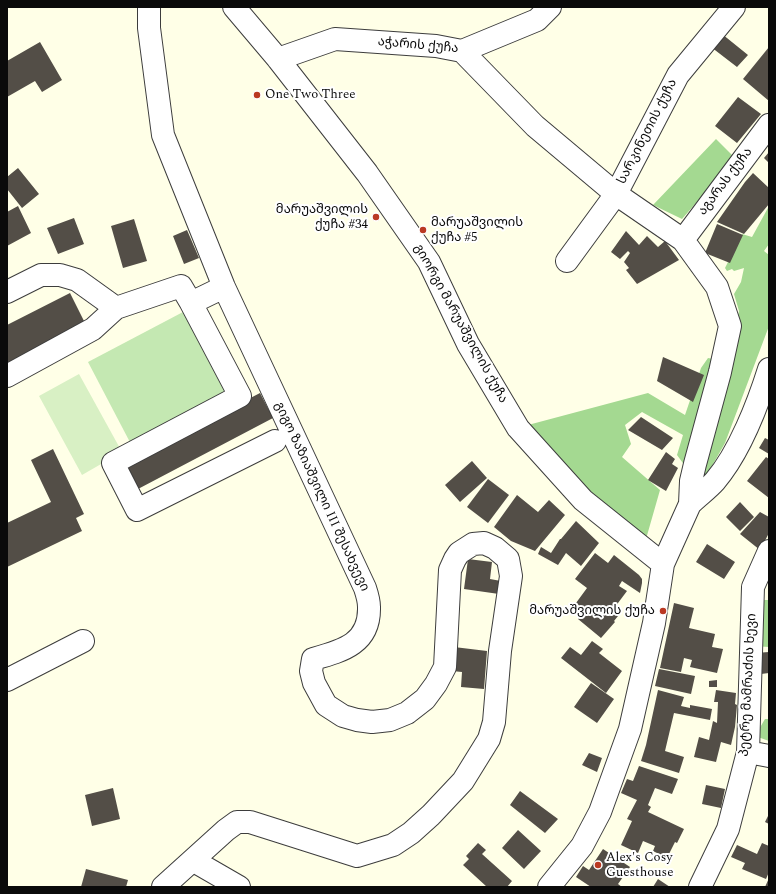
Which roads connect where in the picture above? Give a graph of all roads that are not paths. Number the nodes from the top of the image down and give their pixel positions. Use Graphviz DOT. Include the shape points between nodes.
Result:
graph roads {
  1 [pos="149,7"];
  2 [pos="234,7"];
  3 [pos="550,7"];
  4 [pos="734,7"];
  5 [pos="462,51"];
  6 [pos="278,59"];
  7 [pos="769,125"];
  8 [pos="616,194"];
  9 [pos="683,240"];
  10 [pos="567,261"];
  11 [pos="224,287"];
  12 [pos="7,292"];
  13 [pos="191,303"];
  14 [pos="116,308"];
  15 [pos="769,369"];
  16 [pos="7,376"];
  17 [pos="275,441"];
  18 [pos="690,504"];
  19 [pos="769,551"];
  20 [pos="663,564"];
  21 [pos="83,641"];
  22 [pos="7,680"];
  23 [pos="748,752"];
  24 [pos="769,756"];
  25 [pos="194,861"];
  26 [pos="164,887"];
  27 [pos="239,887"];
  28 [pos="549,887"];
  29 [pos="700,887"];
  1 -- 11 [label="street, გიგო ზაზიაშვილი III შესახვევი" via="149,28 163,135"];
  2 -- 6 [label="street, გიორგი მარუაშვილის ქუჩა"];
  3 -- 5 [label="street, აჭარის ქუჩა" via="537,20"];
  4 -- 8 [label="street, სარკინეთის ქუჩა" via="678,75"];
  5 -- 6 [label="street, აჭარის ქუჩა" via="436,46 335,39"];
  5 -- 8 [label="street" via="535,126"];
  6 -- 20 [label="street, გიორგი მარუაშვილის ქუჩა" via="367,173 429,262 468,344 518,428 583,500"];
  7 -- 9 [label="street, აგარას ქუჩა"];
  8 -- 9 [label="street"];
  8 -- 10 [label="street, სარკინეთის ქუჩა"];
  9 -- 18 [label="street" via="717,287 730,326 691,481"];
  11 -- 13 [label="street"];
  11 -- 25 [label="street, გიგო ზაზიაშვილი III შესახვევი" via="365,588 369,607 367,626 359,638 348,648 313,659 311,671 314,683 326,705 343,716 372,722 390,720 407,713 425,699 445,667 450,570 459,553 473,544 484,543 508,559 511,576 500,651 494,722 489,739 463,781 416,829 393,845 357,856 250,822 237,822"];
  12 -- 14 [label="street" via="42,275 60,275 77,280"];
  13 -- 14 [label="street" via="181,286"];
  13 -- 17 [label="street" via="240,396 113,463 137,510"];
  14 -- 16 [label="street" via="93,329"];
  15 -- 18 [label="street" via="756,408 733,456 715,481"];
  18 -- 20 [label="street"];
  19 -- 23 [label="street, პეტრე მამრაძის ხევი" via="754,587"];
  20 -- 28 [label="street" via="654,623 630,729 600,812 582,846"];
  21 -- 22 [label="street"];
  23 -- 24 [label="street"];
  23 -- 29 [label="street, პეტრე მამრაძის ხევი" via="728,829"];
  25 -- 26 [label="street, გიგო ზაზიაშვილი III შესახვევი"];
  25 -- 27 [label="street"];
}
